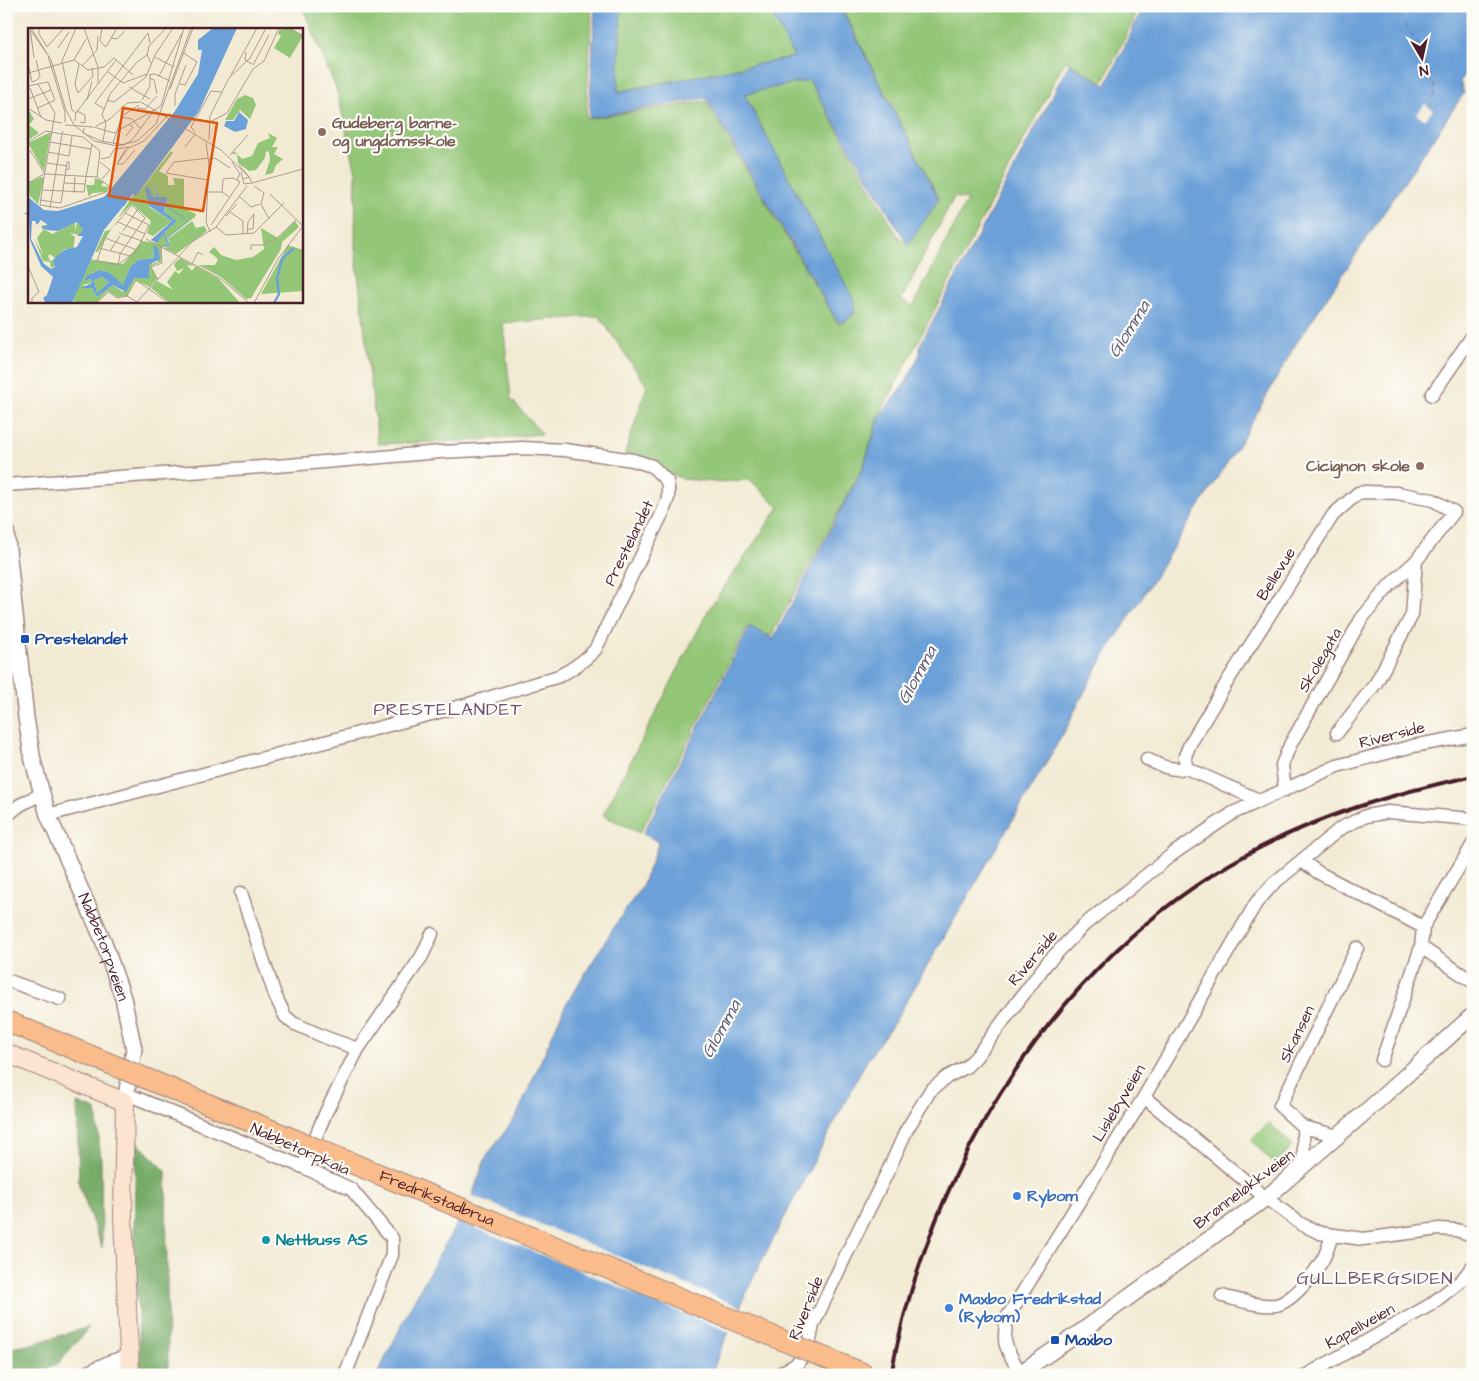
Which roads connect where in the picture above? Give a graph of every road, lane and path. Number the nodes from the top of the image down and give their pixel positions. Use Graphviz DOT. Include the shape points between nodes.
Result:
graph roads {
  1 [pos="1473,335"];
  2 [pos="1432,395"];
  3 [pos="6,485"];
  4 [pos="1454,512"];
  5 [pos="6,530"];
  6 [pos="1416,561"];
  7 [pos="1337,733"];
  8 [pos="1473,735"];
  9 [pos="1147,760"];
  10 [pos="1186,768"];
  11 [pos="1285,790"];
  12 [pos="41,794"];
  13 [pos="1259,800"];
  14 [pos="48,815"];
  15 [pos="6,816"];
  16 [pos="1473,819"];
  17 [pos="1473,844"];
  18 [pos="1302,860"];
  19 [pos="241,893"];
  20 [pos="1423,927"];
  21 [pos="432,934"];
  22 [pos="1421,947"];
  23 [pos="1357,948"];
  24 [pos="6,980"];
  25 [pos="1473,982"];
  26 [pos="60,999"];
  27 [pos="1473,1015"];
  28 [pos="6,1021"];
  29 [pos="358,1049"];
  30 [pos="6,1053"];
  31 [pos="1382,1060"];
  32 [pos="1144,1097"];
  33 [pos="126,1098"];
  34 [pos="1304,1127"];
  35 [pos="1339,1136"];
  36 [pos="1304,1166"];
  37 [pos="303,1167"];
  38 [pos="1266,1198"];
  39 [pos="1332,1235"];
  40 [pos="1473,1236"];
  41 [pos="1473,1266"];
  42 [pos="1222,1296"];
  43 [pos="129,1357"];
  44 [pos="1019,1374"];
  45 [pos="85,1375"];
  46 [pos="130,1375"];
  47 [pos="346,1375"];
  48 [pos="777,1375"];
  49 [pos="867,1375"];
  50 [pos="1307,1375"];
  1 -- 2 [label="street"];
  3 -- 14 [label="street, Prestelandet" via="522,448 565,450 633,460 652,466 668,487 663,512 595,650 571,670 468,704"];
  4 -- 6 [label="street, Skolegata"];
  4 -- 10 [label="street, Bellevue" via="1433,500 1397,493 1366,492 1358,493 1333,515 1190,744"];
  5 -- 12 [label="street, Nabbetorpveien" via="26,718"];
  6 -- 7 [label="street" via="1412,615 1376,683"];
  6 -- 11 [label="street, Skolegata" via="1362,618 1285,755 1282,765"];
  8 -- 11 [label="street, Riverside" via="1413,746 1337,766"];
  9 -- 10 [label="street" via="1161,766"];
  10 -- 13 [label="street"];
  11 -- 13 [label="street, Riverside"];
  12 -- 14 [label="street, Nabbetorpveien"];
  12 -- 15 [label="street"];
  13 -- 48 [label="street, Riverside" via="1233,813 1174,853 1084,925 1047,963 966,1068 947,1077 930,1091 906,1131 845,1257 813,1325 808,1349 797,1364"];
  14 -- 33 [label="street, Nabbetorpveien" via="103,940 123,998 134,1049"];
  16 -- 18 [label="street, Lislebyveien" via="1388,812 1366,816 1341,828"];
  17 -- 20 [label="street"];
  18 -- 20 [label="street" via="1319,873"];
  18 -- 32 [label="street, Lislebyveien" via="1256,903"];
  19 -- 29 [label="street" via="285,1016 326,1038"];
  20 -- 22 [label="street"];
  21 -- 29 [label="street" via="422,956"];
  22 -- 25 [label="street"];
  22 -- 31 [label="street"];
  23 -- 34 [label="street, Skansen" via="1280,1106"];
  24 -- 26 [label="street"];
  27 -- 35 [label="street, Brønneløkkveien"];
  28 -- 49 [label="highway, Fredrikstadbrua, bridge"];
  29 -- 37 [label="street"];
  30 -- 33 [label="main road"];
  32 -- 38 [label="street"];
  32 -- 44 [label="street, Lislebyveien" via="1008,1316 1003,1334 1006,1349"];
  33 -- 37 [label="street, Nabbetorpkaia"];
  33 -- 43 [label="main road, Nabbetorpveien" via="123,1216"];
  34 -- 35 [label="street, Skansen"];
  34 -- 36 [label="street"];
  35 -- 36 [label="street, Brønneløkkveien"];
  36 -- 38 [label="street, Brønneløkkveien"];
  37 -- 47 [label="street, Nabbetorpkaia" via="351,1190 392,1238 392,1255"];
  38 -- 39 [label="street" via="1301,1224"];
  38 -- 44 [label="street, Brønneløkkveien"];
  39 -- 40 [label="street" via="1362,1239 1439,1229"];
  39 -- 42 [label="street" via="1323,1260 1315,1271 1297,1292 1283,1302 1264,1305"];
  41 -- 50 [label="street, Kapellveien" via="1462,1280 1430,1305"];
  43 -- 45 [label="street"];
  43 -- 46 [label="main road, Nabbetorpveien"];
}
